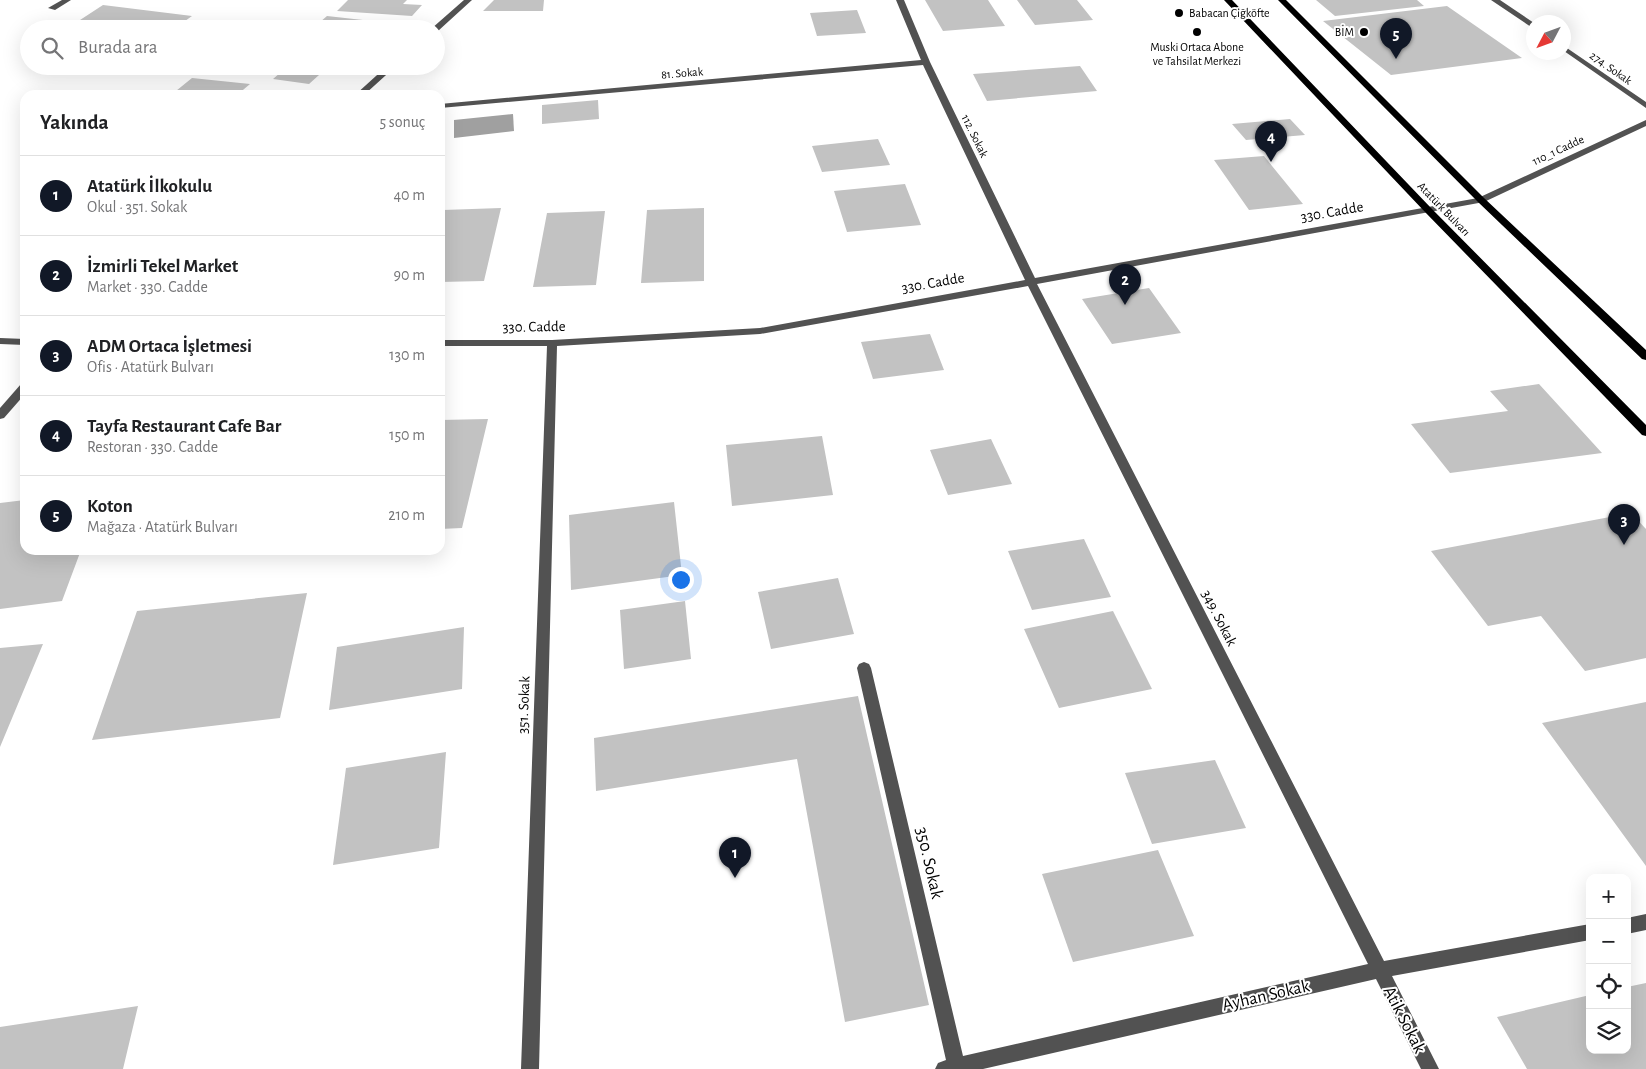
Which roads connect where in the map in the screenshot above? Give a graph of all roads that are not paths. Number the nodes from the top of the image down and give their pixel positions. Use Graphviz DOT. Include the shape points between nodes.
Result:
graph roads {
  1 [pos="67,0"];
  2 [pos="468,0"];
  3 [pos="900,0"];
  4 [pos="1228,0"];
  5 [pos="1282,0"];
  6 [pos="1495,0"];
  7 [pos="52,8"];
  8 [pos="445,20"];
  9 [pos="1526,21"];
  10 [pos="1571,53"];
  11 [pos="926,62"];
  12 [pos="382,75"];
  13 [pos="365,90"];
  14 [pos="445,106"];
  15 [pos="1646,106"];
  16 [pos="1646,123"];
  17 [pos="1481,200"];
  18 [pos="1428,210"];
  19 [pos="1031,281"];
  20 [pos="0,341"];
  21 [pos="20,342"];
  22 [pos="552,342"];
  23 [pos="445,343"];
  24 [pos="1646,356"];
  25 [pos="20,393"];
  26 [pos="0,415"];
  27 [pos="1646,432"];
  28 [pos="864,668"];
  29 [pos="1646,922"];
  30 [pos="1631,925"];
  31 [pos="1586,933"];
  32 [pos="1379,970"];
  33 [pos="950,1068"];
  34 [pos="530,1069"];
  35 [pos="1430,1069"];
  1 -- 7 [label="street"];
  2 -- 8 [label="street"];
  3 -- 11 [label="street, 112. Sokak"];
  4 -- 18 [label="main road, Atatürk Bulvarı"];
  5 -- 17 [label="main road"];
  6 -- 9 [label="street"];
  10 -- 15 [label="street, 274. Sokak"];
  11 -- 14 [label="street, 81. Sokak"];
  11 -- 19 [label="street, 112. Sokak"];
  12 -- 13 [label="street"];
  16 -- 17 [label="street, 110_1 Cadde"];
  17 -- 18 [label="street, 110_1 Cadde"];
  17 -- 24 [label="main road"];
  18 -- 19 [label="street, 330. Cadde"];
  18 -- 27 [label="main road, Atatürk Bulvarı"];
  19 -- 22 [label="street, 330. Cadde" via="760,331"];
  19 -- 32 [label="street, 349. Sokak"];
  20 -- 21 [label="street"];
  22 -- 23 [label="street, 330. Cadde"];
  22 -- 34 [label="street, 351. Sokak"];
  25 -- 26 [label="street"];
  28 -- 33 [label="street, 350. Sokak"];
  29 -- 30 [label="street"];
  31 -- 32 [label="street, Ayhan Sokak"];
  32 -- 33 [label="street, Ayhan Sokak"];
  32 -- 35 [label="street, Atik Sokak"];
}
